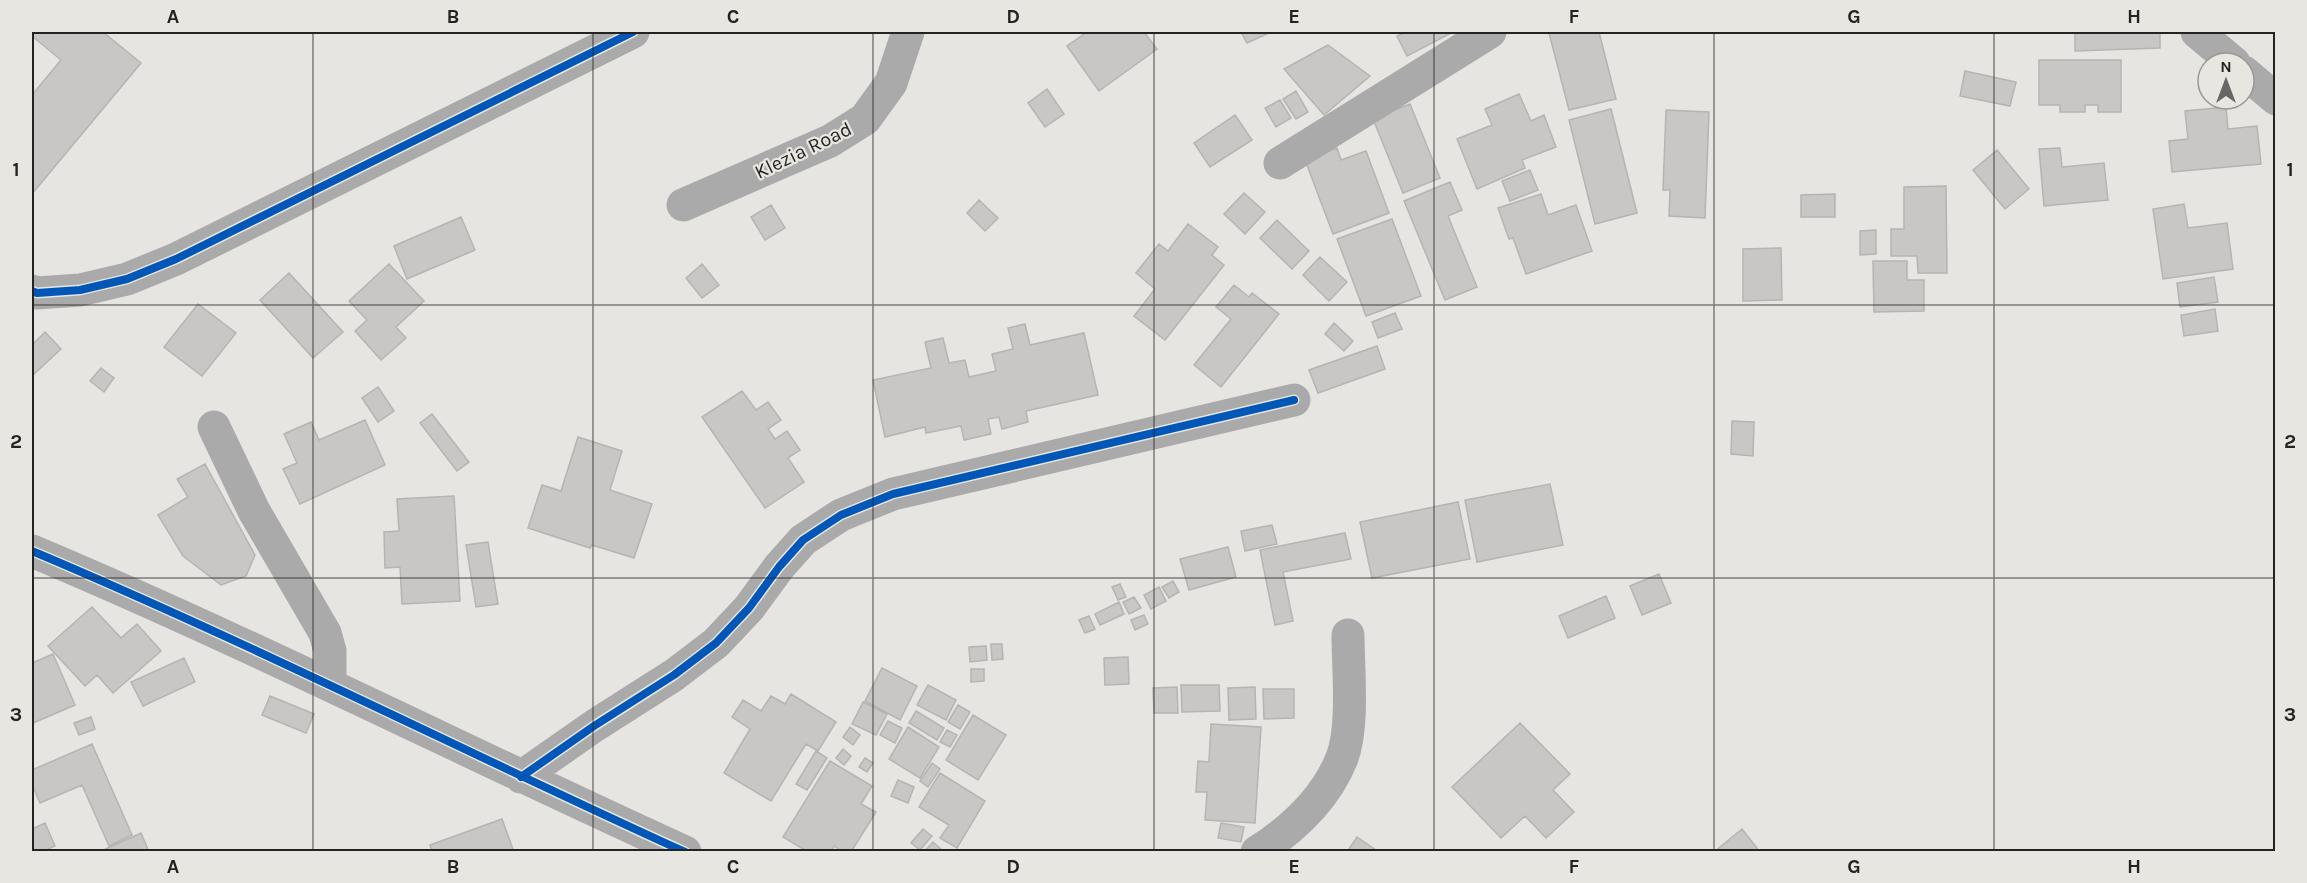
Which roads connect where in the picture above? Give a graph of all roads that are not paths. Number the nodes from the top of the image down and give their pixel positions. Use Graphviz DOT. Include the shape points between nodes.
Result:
graph roads {
  1 [pos="633,32"];
  2 [pos="908,32"];
  3 [pos="1490,32"];
  4 [pos="2198,32"];
  5 [pos="2220,51"];
  6 [pos="2256,82"];
  7 [pos="2276,99"];
  8 [pos="1281,163"];
  9 [pos="683,205"];
  10 [pos="32,291"];
  11 [pos="1294,400"];
  12 [pos="214,427"];
  13 [pos="32,551"];
  14 [pos="1348,635"];
  15 [pos="330,685"];
  16 [pos="521,777"];
  17 [pos="685,852"];
  18 [pos="1257,852"];
  1 -- 10 [label="street" via="176,259 127,279 80,290"];
  2 -- 9 [label="street, Klezia Road" via="891,83 865,119 830,141"];
  3 -- 8 [label="street"];
  4 -- 5 [label="street"];
  6 -- 7 [label="street"];
  11 -- 16 [label="street" via="894,494 841,515 802,540 716,643 675,675"];
  12 -- 15 [label="street" via="254,511 325,633 330,651"];
  13 -- 15 [label="street"];
  14 -- 18 [label="street" via="1349,718 1342,757 1325,789 1303,816"];
  15 -- 16 [label="street"];
  16 -- 17 [label="street"];
}
